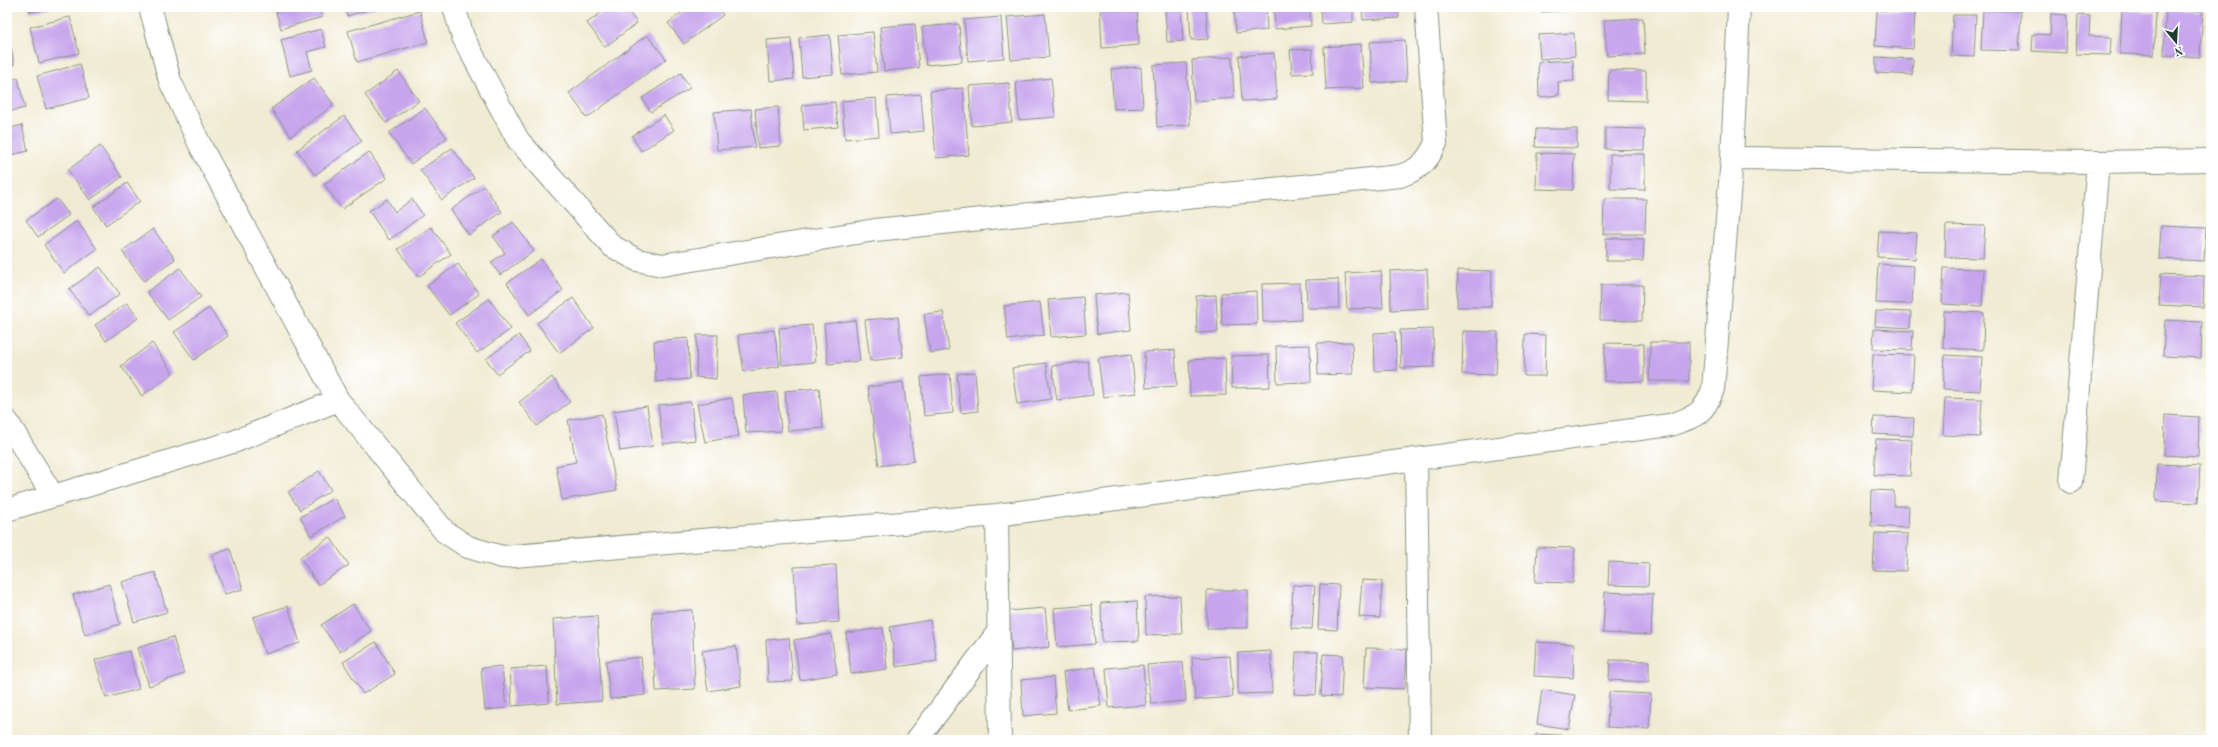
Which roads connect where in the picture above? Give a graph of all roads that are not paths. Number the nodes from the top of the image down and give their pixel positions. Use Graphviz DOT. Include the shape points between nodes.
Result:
graph roads {
  1 [pos="150,7"];
  2 [pos="454,7"];
  3 [pos="1426,7"];
  4 [pos="1739,7"];
  5 [pos="1732,158"];
  6 [pos="2211,160"];
  7 [pos="2098,162"];
  8 [pos="338,400"];
  9 [pos="7,421"];
  10 [pos="1416,459"];
  11 [pos="2071,482"];
  12 [pos="53,496"];
  13 [pos="7,510"];
  14 [pos="997,515"];
  15 [pos="998,632"];
  16 [pos="917,740"];
  17 [pos="1000,740"];
  18 [pos="1420,740"];
  1 -- 8 [label="street" via="170,81 201,147"];
  2 -- 3 [label="street" via="463,37 518,140 612,246 637,260 662,265 875,230 1400,176 1416,170 1429,158 1436,144"];
  4 -- 5 [label="street"];
  5 -- 7 [label="street"];
  5 -- 10 [label="street" via="1713,389 1708,404 1694,417 1670,425"];
  6 -- 7 [label="street"];
  7 -- 11 [label="street"];
  8 -- 12 [label="street" via="236,441"];
  8 -- 14 [label="street" via="445,532 468,547 502,557"];
  9 -- 12 [label="street"];
  10 -- 14 [label="street"];
  10 -- 18 [label="street"];
  12 -- 13 [label="street"];
  14 -- 15 [label="street"];
  15 -- 16 [label="street"];
  15 -- 17 [label="street"];
}
